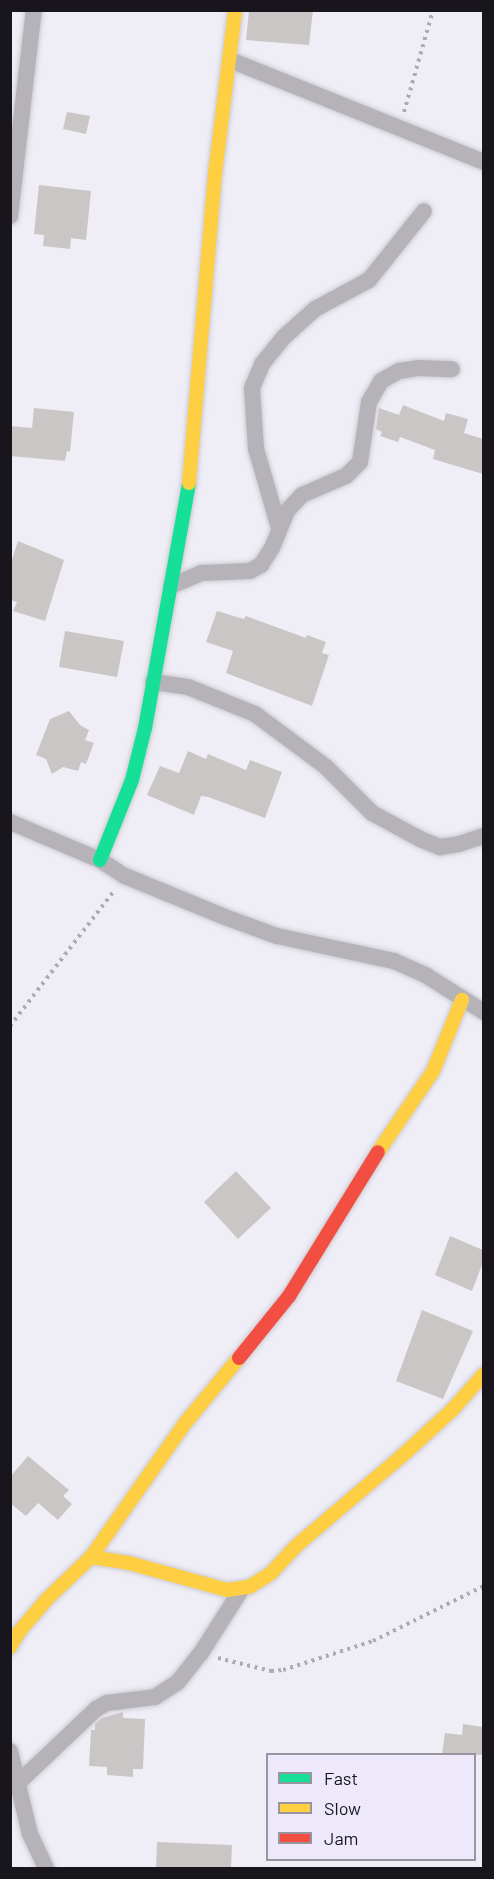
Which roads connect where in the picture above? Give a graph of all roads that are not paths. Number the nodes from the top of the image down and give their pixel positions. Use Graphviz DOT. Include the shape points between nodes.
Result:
graph roads {
  1 [pos="34,10"];
  2 [pos="236,10"];
  3 [pos="230,60"];
  4 [pos="483,162"];
  5 [pos="424,212"];
  6 [pos="10,216"];
  7 [pos="453,369"];
  8 [pos="279,528"];
  9 [pos="171,586"];
  10 [pos="153,682"];
  11 [pos="10,822"];
  12 [pos="483,836"];
  13 [pos="100,860"];
  14 [pos="462,1000"];
  15 [pos="483,1012"];
  16 [pos="483,1374"];
  17 [pos="91,1557"];
  18 [pos="241,1590"];
  19 [pos="10,1647"];
  20 [pos="10,1751"];
  21 [pos="17,1784"];
  22 [pos="46,1869"];
  1 -- 6 [label="street"];
  2 -- 3 [label="street"];
  3 -- 4 [label="street"];
  3 -- 9 [label="street" via="215,174 188,497"];
  5 -- 8 [label="street" via="369,280 315,309 262,364 252,387 256,449"];
  7 -- 8 [label="street" via="399,371 381,381 369,402 360,462 346,476 302,495 287,511"];
  8 -- 9 [label="street" via="261,565 250,572 202,573"];
  9 -- 10 [label="street"];
  10 -- 12 [label="street" via="197,690 255,714 326,767 372,813 420,839 440,847"];
  10 -- 13 [label="street" via="132,780"];
  11 -- 13 [label="street"];
  13 -- 14 [label="street" via="125,876 277,936 394,962 428,976"];
  14 -- 15 [label="street"];
  14 -- 17 [label="street" via="433,1071 289,1296 186,1422"];
  16 -- 18 [label="street" via="453,1408 296,1546 272,1573"];
  17 -- 18 [label="street" via="129,1563 227,1590"];
  17 -- 19 [label="street" via="47,1599"];
  18 -- 21 [label="street" via="178,1682 155,1697 106,1703 96,1709"];
  20 -- 21 [label="street"];
  21 -- 22 [label="street" via="30,1834"];
}
